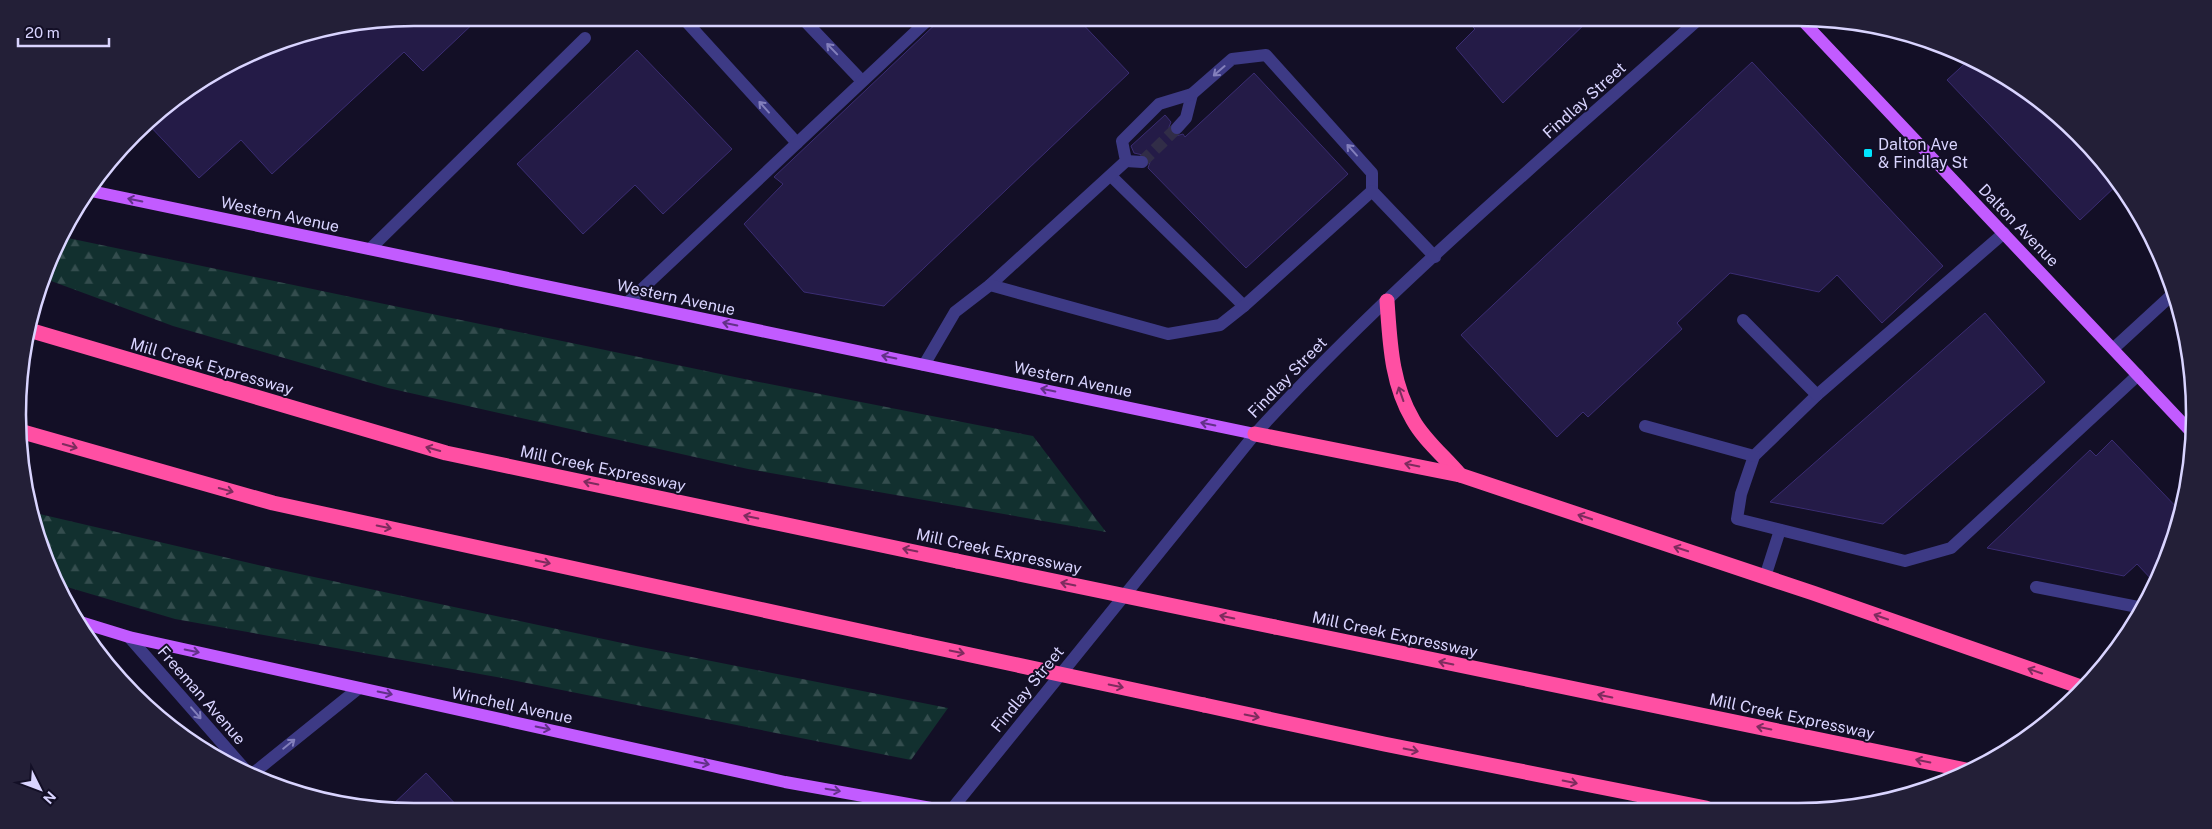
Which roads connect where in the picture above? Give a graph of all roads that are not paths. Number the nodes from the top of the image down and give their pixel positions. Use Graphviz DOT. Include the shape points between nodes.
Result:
graph roads {
  1 [pos="690,26"];
  2 [pos="810,26"];
  3 [pos="915,26"];
  4 [pos="1691,26"];
  5 [pos="1808,26"];
  6 [pos="585,38"];
  7 [pos="862,81"];
  8 [pos="1192,94"];
  9 [pos="1177,128"];
  10 [pos="797,143"];
  11 [pos="1126,161"];
  12 [pos="1142,162"];
  13 [pos="1111,176"];
  14 [pos="1372,191"];
  15 [pos="97,192"];
  16 [pos="2004,233"];
  17 [pos="370,249"];
  18 [pos="1434,257"];
  19 [pos="990,285"];
  20 [pos="2168,299"];
  21 [pos="1387,301"];
  22 [pos="627,303"];
  23 [pos="1244,306"];
  24 [pos="1743,320"];
  25 [pos="35,332"];
  26 [pos="2114,348"];
  27 [pos="924,365"];
  28 [pos="2138,374"];
  29 [pos="1818,396"];
  30 [pos="1645,426"];
  31 [pos="2186,426"];
  32 [pos="27,433"];
  33 [pos="1255,434"];
  34 [pos="1754,456"];
  35 [pos="1460,475"];
  36 [pos="1780,530"];
  37 [pos="1765,577"];
  38 [pos="2036,587"];
  39 [pos="2135,606"];
  40 [pos="88,624"];
  41 [pos="129,637"];
  42 [pos="2076,685"];
  43 [pos="359,688"];
  44 [pos="238,760"];
  45 [pos="1957,768"];
  46 [pos="258,769"];
  47 [pos="903,803"];
  48 [pos="957,803"];
  49 [pos="1681,803"];
  10 -- 1 [label="street, one-way"];
  7 -- 2 [label="street, one-way"];
  3 -- 7 [label="street"];
  4 -- 18 [label="street, Findlay Street"];
  5 -- 16 [label="main road, Dalton Avenue"];
  6 -- 17 [label="street"];
  7 -- 10 [label="street"];
  8 -- 9 [label="street" via="1186,118"];
  8 -- 11 [label="street" via="1159,104 1122,141"];
  14 -- 8 [label="street, one-way" via="1372,173 1266,55 1232,59"];
  10 -- 22 [label="street"];
  11 -- 12 [label="street"];
  11 -- 13 [label="street"];
  13 -- 19 [label="street"];
  13 -- 23 [label="street"];
  14 -- 18 [label="street"];
  14 -- 23 [label="street"];
  17 -- 15 [label="main road, Western Avenue, one-way"];
  16 -- 26 [label="main road, Dalton Avenue"];
  16 -- 29 [label="street"];
  17 -- 22 [label="main road, Western Avenue"];
  18 -- 21 [label="street, Findlay Street"];
  19 -- 23 [label="street" via="1168,334 1220,325"];
  19 -- 27 [label="street" via="955,312"];
  20 -- 26 [label="street"];
  21 -- 33 [label="street, Findlay Street" via="1296,389"];
  35 -- 21 [label="highway, one-way" via="1413,421 1401,396 1392,364"];
  27 -- 22 [label="main road, Western Avenue, one-way"];
  24 -- 29 [label="street"];
  45 -- 25 [label="highway, Mill Creek Expressway, one-way, bridge" via="446,453"];
  26 -- 28 [label="main road, Dalton Avenue"];
  33 -- 27 [label="main road, Western Avenue, one-way"];
  28 -- 31 [label="main road, Dalton Avenue"];
  28 -- 36 [label="street" via="1951,548 1905,561"];
  29 -- 34 [label="street"];
  30 -- 34 [label="street"];
  32 -- 49 [label="highway, one-way, bridge" via="273,503 1384,744"];
  35 -- 33 [label="highway, one-way"];
  33 -- 48 [label="street, Findlay Street"];
  34 -- 36 [label="street" via="1741,494 1737,519"];
  37 -- 35 [label="highway, one-way"];
  36 -- 37 [label="street"];
  42 -- 37 [label="highway, one-way"];
  38 -- 39 [label="street"];
  40 -- 41 [label="main road, Winchell Avenue"];
  41 -- 43 [label="main road, Winchell Avenue, one-way"];
  41 -- 44 [label="street, Freeman Avenue, one-way"];
  46 -- 43 [label="street, one-way"];
  43 -- 47 [label="main road, Winchell Avenue, one-way" via="785,782"];
}
